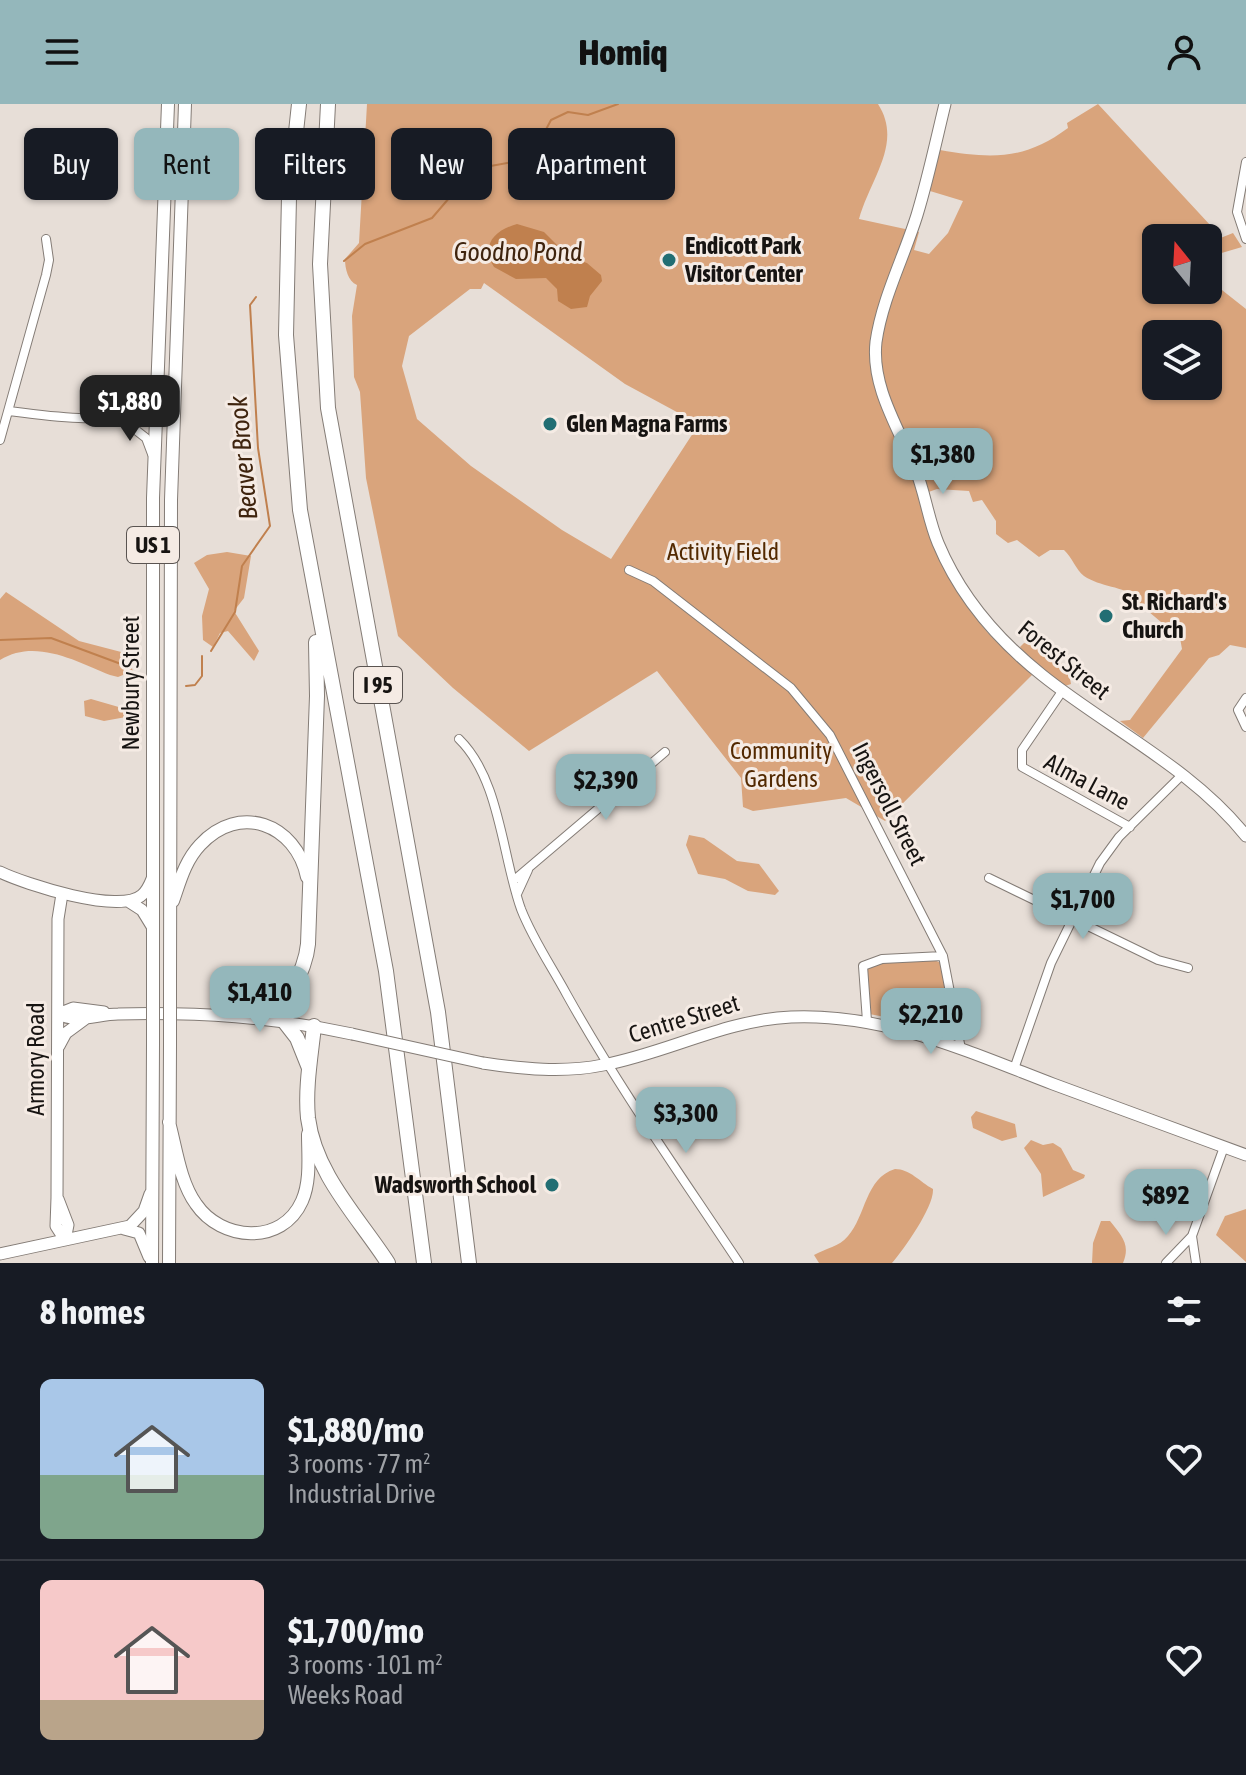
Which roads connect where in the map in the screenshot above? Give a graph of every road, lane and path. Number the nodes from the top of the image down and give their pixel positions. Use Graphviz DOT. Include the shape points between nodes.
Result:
graph roads {
  1 [pos="168,104"];
  2 [pos="185,104"];
  3 [pos="299,104"];
  4 [pos="328,104"];
  5 [pos="945,104"];
  6 [pos="1246,162"];
  7 [pos="46,239"];
  8 [pos="1246,239"];
  9 [pos="156,378"];
  10 [pos="9,411"];
  11 [pos="119,417"];
  12 [pos="0,440"];
  13 [pos="154,460"];
  14 [pos="629,570"];
  15 [pos="312,584"];
  16 [pos="1063,690"];
  17 [pos="1246,698"];
  18 [pos="1246,727"];
  19 [pos="459,739"];
  20 [pos="665,752"];
  21 [pos="1181,776"];
  22 [pos="1130,827"];
  23 [pos="1246,836"];
  24 [pos="528,870"];
  25 [pos="0,872"];
  26 [pos="153,877"];
  27 [pos="989,878"];
  28 [pos="513,881"];
  29 [pos="309,887"];
  30 [pos="57,893"];
  31 [pos="517,894"];
  32 [pos="86,897"];
  33 [pos="128,901"];
  34 [pos="170,912"];
  35 [pos="60,915"];
  36 [pos="1073,919"];
  37 [pos="153,928"];
  38 [pos="943,956"];
  39 [pos="1188,968"];
  40 [pos="58,979"];
  41 [pos="290,995"];
  42 [pos="84,1013"];
  43 [pos="58,1014"];
  44 [pos="240,1015"];
  45 [pos="283,1020"];
  46 [pos="867,1021"];
  47 [pos="314,1026"];
  48 [pos="961,1049"];
  49 [pos="58,1051"];
  50 [pos="606,1065"];
  51 [pos="309,1068"];
  52 [pos="1014,1069"];
  53 [pos="308,1119"];
  54 [pos="169,1122"];
  55 [pos="1224,1147"];
  56 [pos="1246,1155"];
  57 [pos="152,1186"];
  58 [pos="60,1218"];
  59 [pos="119,1229"];
  60 [pos="103,1232"];
  61 [pos="1192,1236"];
  62 [pos="65,1240"];
  63 [pos="29,1248"];
  64 [pos="0,1254"];
  65 [pos="151,1263"];
  66 [pos="172,1263"];
  67 [pos="388,1263"];
  68 [pos="424,1263"];
  69 [pos="469,1263"];
  70 [pos="739,1263"];
  71 [pos="1166,1263"];
  72 [pos="1196,1263"];
  1 -- 9 [label="main road, Newbury Street / US 1"];
  2 -- 34 [label="main road, Newbury Street / US 1" via="171,485"];
  3 -- 15 [label="highway, I 95" via="289,197 286,335 294,451"];
  4 -- 69 [label="highway, I 95" via="320,264 328,408 434,984"];
  5 -- 16 [label="main road, Forest Street" via="917,215 880,327 877,369 938,543 960,586 989,625"];
  6 -- 8 [label="street" via="1237,212"];
  7 -- 10 [label="street" via="46,275"];
  9 -- 11 [label="street" via="143,405"];
  9 -- 13 [label="main road, Newbury Street / US 1"];
  10 -- 11 [label="street"];
  10 -- 12 [label="street"];
  11 -- 13 [label="street" via="146,438"];
  13 -- 26 [label="main road, Newbury Street / US 1"];
  14 -- 38 [label="street, Ingersoll Street" via="653,581 791,688 827,731"];
  15 -- 29 [label="highway" via="317,696"];
  15 -- 68 [label="highway, I 95" via="386,971"];
  16 -- 21 [label="main road, Forest Street"];
  16 -- 22 [label="street, Alma Lane" via="1022,750 1020,762 1026,772"];
  17 -- 18 [label="street" via="1238,710"];
  19 -- 28 [label="street" via="477,761 496,808"];
  20 -- 24 [label="street"];
  21 -- 22 [label="street"];
  21 -- 23 [label="main road, Forest Street"];
  22 -- 36 [label="street" via="1108,851"];
  24 -- 28 [label="street"];
  24 -- 31 [label="street"];
  25 -- 30 [label="main road"];
  26 -- 33 [label="main road" via="142,896"];
  26 -- 37 [label="main road, Newbury Street / US 1"];
  27 -- 36 [label="street"];
  28 -- 31 [label="street"];
  29 -- 34 [label="main road" via="300,854 288,838 269,826 234,825 197,849"];
  29 -- 41 [label="highway" via="307,959"];
  30 -- 32 [label="main road"];
  30 -- 35 [label="main road, Armory Road"];
  31 -- 50 [label="street" via="528,925"];
  32 -- 33 [label="main road"];
  32 -- 35 [label="main road"];
  33 -- 37 [label="main road" via="142,910"];
  34 -- 54 [label="main road, Newbury Street / US 1, bridge"];
  35 -- 40 [label="main road, Armory Road"];
  36 -- 39 [label="street" via="1158,960"];
  36 -- 52 [label="street" via="1051,963"];
  37 -- 57 [label="main road, Newbury Street / US 1, bridge"];
  38 -- 46 [label="street" via="882,959 863,966"];
  38 -- 48 [label="street, Ingersoll Street"];
  40 -- 42 [label="main road"];
  40 -- 43 [label="main road, Armory Road"];
  41 -- 44 [label="highway"];
  41 -- 45 [label="highway"];
  42 -- 43 [label="main road, Centre Street" via="67,1018"];
  42 -- 44 [label="main road, Centre Street"];
  42 -- 49 [label="main road"];
  43 -- 49 [label="main road, Armory Road"];
  44 -- 45 [label="main road, Centre Street"];
  45 -- 47 [label="main road, Centre Street"];
  45 -- 51 [label="highway"];
  46 -- 48 [label="main road, Centre Street"];
  46 -- 50 [label="main road, Centre Street" via="761,1020"];
  47 -- 50 [label="main road, Centre Street, bridge" via="483,1063 540,1069"];
  47 -- 51 [label="highway"];
  48 -- 52 [label="main road, Centre Street"];
  49 -- 58 [label="main road, Armory Road"];
  50 -- 70 [label="street"];
  51 -- 53 [label="highway"];
  52 -- 55 [label="main road, Centre Street"];
  53 -- 54 [label="main road" via="302,1202 282,1225 247,1234 221,1226 194,1202"];
  53 -- 67 [label="highway" via="330,1178"];
  54 -- 66 [label="main road, Newbury Street / US 1"];
  55 -- 56 [label="main road, Centre Street"];
  55 -- 61 [label="street"];
  57 -- 59 [label="main road" via="140,1217"];
  57 -- 65 [label="main road, Newbury Street / US 1"];
  58 -- 60 [label="main road" via="86,1231"];
  58 -- 62 [label="main road, Armory Road"];
  58 -- 63 [label="main road"];
  59 -- 60 [label="main road"];
  59 -- 65 [label="main road" via="139,1233"];
  60 -- 62 [label="main road"];
  61 -- 71 [label="street"];
  61 -- 72 [label="street"];
  62 -- 63 [label="main road"];
  63 -- 64 [label="main road"];
}
